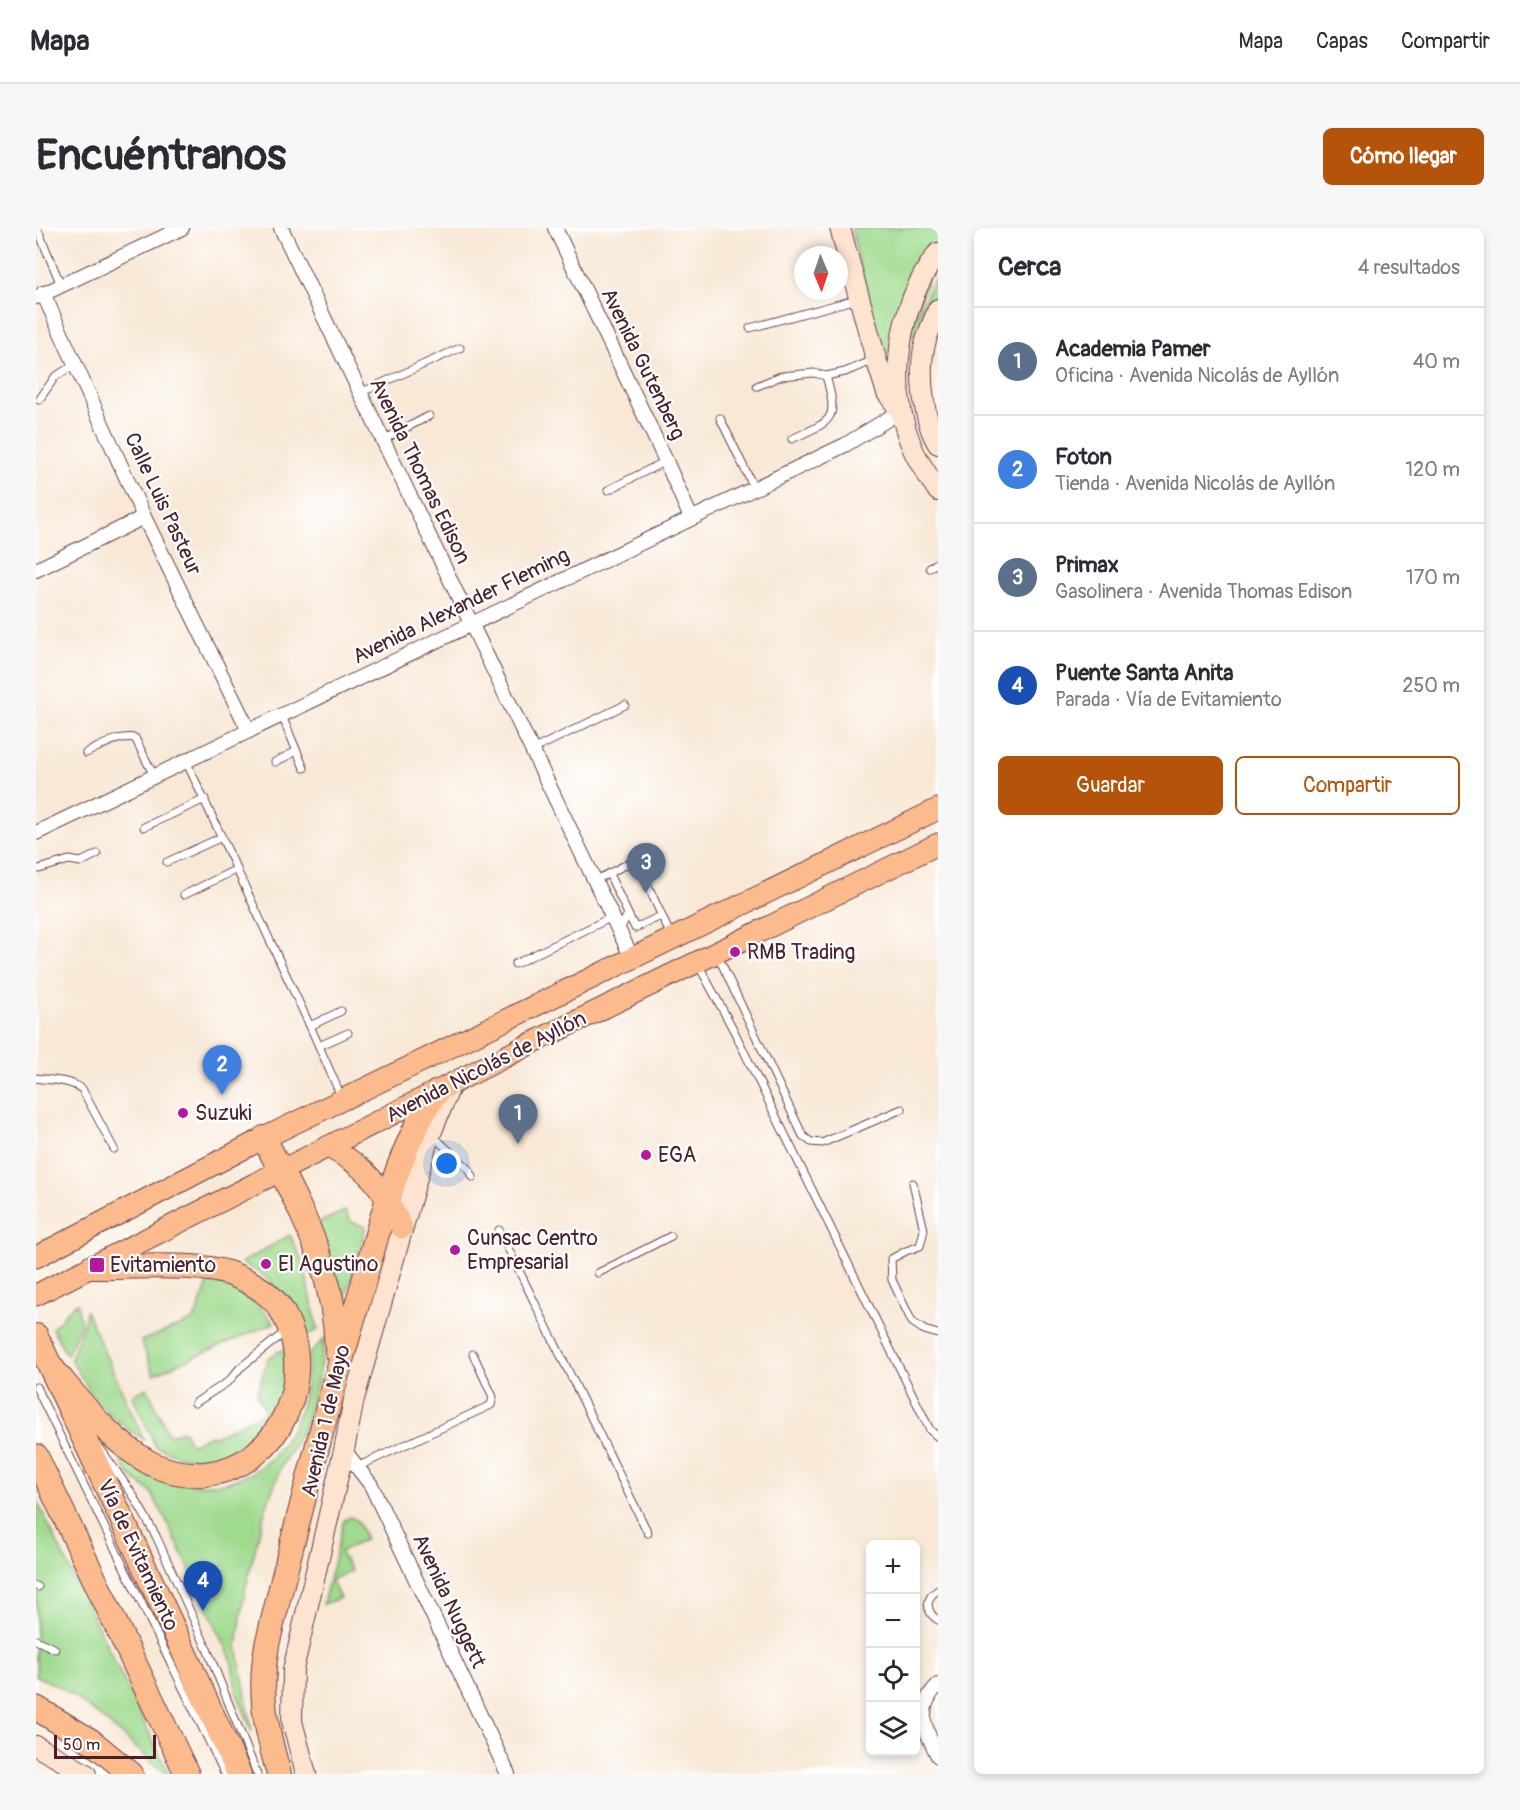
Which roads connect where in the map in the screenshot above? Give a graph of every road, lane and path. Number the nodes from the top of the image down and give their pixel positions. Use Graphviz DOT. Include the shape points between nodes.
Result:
graph roads {
  1 [pos="37,228"];
  2 [pos="182,228"];
  3 [pos="281,228"];
  4 [pos="555,228"];
  5 [pos="840,228"];
  6 [pos="938,253"];
  7 [pos="61,285"];
  8 [pos="40,295"];
  9 [pos="860,298"];
  10 [pos="938,309"];
  11 [pos="750,328"];
  12 [pos="460,348"];
  13 [pos="876,359"];
  14 [pos="75,364"];
  15 [pos="826,376"];
  16 [pos="757,386"];
  17 [pos="360,393"];
  18 [pos="39,400"];
  19 [pos="926,407"];
  20 [pos="900,411"];
  21 [pos="429,416"];
  22 [pos="720,418"];
  23 [pos="382,440"];
  24 [pos="792,440"];
  25 [pos="938,444"];
  26 [pos="666,461"];
  27 [pos="754,488"];
  28 [pos="608,490"];
  29 [pos="938,491"];
  30 [pos="144,517"];
  31 [pos="691,518"];
  32 [pos="938,562"];
  33 [pos="930,568"];
  34 [pos="36,570"];
  35 [pos="471,624"];
  36 [pos="625,705"];
  37 [pos="282,716"];
  38 [pos="249,731"];
  39 [pos="532,750"];
  40 [pos="297,751"];
  41 [pos="86,753"];
  42 [pos="186,761"];
  43 [pos="275,762"];
  44 [pos="304,768"];
  45 [pos="154,776"];
  46 [pos="205,799"];
  47 [pos="938,809"];
  48 [pos="144,826"];
  49 [pos="36,833"];
  50 [pos="222,837"];
  51 [pos="938,844"];
  52 [pos="97,854"];
  53 [pos="167,862"];
  54 [pos="39,869"];
  55 [pos="237,869"];
  56 [pos="609,874"];
  57 [pos="594,881"];
  58 [pos="184,895"];
  59 [pos="628,914"];
  60 [pos="661,916"];
  61 [pos="612,917"];
  62 [pos="619,931"];
  63 [pos="672,938"];
  64 [pos="716,952"];
  65 [pos="632,958"];
  66 [pos="697,962"];
  67 [pos="515,964"];
  68 [pos="341,1011"];
  69 [pos="310,1026"];
  70 [pos="348,1033"];
  71 [pos="319,1046"];
  72 [pos="36,1078"];
  73 [pos="444,1089"];
  74 [pos="342,1100"];
  75 [pos="902,1109"];
  76 [pos="430,1134"];
  77 [pos="264,1138"];
  78 [pos="328,1147"];
  79 [pos="114,1149"];
  80 [pos="280,1171"];
  81 [pos="473,1177"];
  82 [pos="913,1183"];
  83 [pos="389,1200"];
  84 [pos="402,1228"];
  85 [pos="499,1230"];
  86 [pos="671,1236"];
  87 [pos="38,1252"];
  88 [pos="92,1267"];
  89 [pos="598,1273"];
  90 [pos="36,1295"];
  91 [pos="290,1329"];
  92 [pos="938,1334"];
  93 [pos="36,1336"];
  94 [pos="473,1354"];
  95 [pos="51,1368"];
  96 [pos="336,1377"];
  97 [pos="36,1387"];
  98 [pos="195,1403"];
  99 [pos="69,1410"];
  100 [pos="90,1434"];
  101 [pos="938,1437"];
  102 [pos="97,1443"];
  103 [pos="344,1450"];
  104 [pos="315,1452"];
  105 [pos="36,1455"];
  106 [pos="357,1467"];
  107 [pos="648,1533"];
  108 [pos="938,1590"];
  109 [pos="282,1619"];
  110 [pos="938,1620"];
  111 [pos="279,1630"];
  112 [pos="36,1640"];
  113 [pos="55,1649"];
  114 [pos="263,1668"];
  115 [pos="938,1685"];
  116 [pos="36,1708"];
  117 [pos="36,1746"];
  118 [pos="938,1756"];
  119 [pos="86,1774"];
  120 [pos="131,1774"];
  121 [pos="187,1774"];
  122 [pos="225,1774"];
  123 [pos="238,1774"];
  124 [pos="257,1774"];
  125 [pos="279,1774"];
  126 [pos="306,1774"];
  127 [pos="508,1774"];
  1 -- 7 [label="lane"];
  2 -- 7 [label="street"];
  3 -- 17 [label="street, Avenida Thomas Edison"];
  4 -- 26 [label="street, Avenida Gutenberg"];
  5 -- 9 [label="street"];
  6 -- 20 [label="street" via="922,279 903,326 897,370"];
  7 -- 8 [label="street"];
  8 -- 14 [label="street, Calle Luis Pasteur"];
  9 -- 11 [label="lane"];
  9 -- 13 [label="street"];
  10 -- 19 [label="street" via="922,364"];
  12 -- 17 [label="lane"];
  13 -- 15 [label="lane"];
  13 -- 20 [label="street" via="887,393"];
  14 -- 18 [label="lane" via="55,377"];
  14 -- 30 [label="street, Calle Luis Pasteur"];
  15 -- 16 [label="lane" via="781,375"];
  15 -- 24 [label="lane" via="833,402 826,423"];
  17 -- 23 [label="street, Avenida Thomas Edison"];
  19 -- 20 [label="street"];
  19 -- 25 [label="street"];
  20 -- 27 [label="street, Avenida Alexander Fleming" via="845,445"];
  20 -- 29 [label="street" via="912,448"];
  21 -- 23 [label="lane"];
  22 -- 27 [label="lane"];
  23 -- 35 [label="street, Avenida Thomas Edison"];
  26 -- 28 [label="lane"];
  26 -- 31 [label="street, Avenida Gutenberg"];
  27 -- 31 [label="street, Avenida Alexander Fleming"];
  30 -- 34 [label="street"];
  30 -- 38 [label="street, Calle Luis Pasteur"];
  31 -- 35 [label="street, Avenida Alexander Fleming"];
  32 -- 33 [label="lane"];
  35 -- 37 [label="street, Avenida Alexander Fleming"];
  35 -- 39 [label="street, Avenida Thomas Edison"];
  36 -- 39 [label="lane"];
  37 -- 38 [label="street, Avenida Alexander Fleming"];
  37 -- 40 [label="lane"];
  38 -- 42 [label="street, Avenida Alexander Fleming"];
  39 -- 57 [label="street, Avenida Thomas Edison"];
  40 -- 43 [label="lane"];
  40 -- 44 [label="lane"];
  41 -- 45 [label="lane" via="119,739 135,738"];
  42 -- 45 [label="street, Avenida Alexander Fleming"];
  42 -- 46 [label="lane"];
  45 -- 49 [label="street, Avenida Alexander Fleming"];
  46 -- 48 [label="lane"];
  46 -- 50 [label="lane"];
  47 -- 63 [label="main road, Avenida Nicolás de Ayllón"];
  50 -- 53 [label="lane"];
  50 -- 55 [label="lane"];
  51 -- 64 [label="main road, Avenida Nicolás de Ayllón"];
  52 -- 54 [label="lane" via="81,862 69,860"];
  55 -- 58 [label="lane"];
  55 -- 69 [label="lane"];
  56 -- 57 [label="lane"];
  56 -- 59 [label="lane"];
  56 -- 60 [label="lane" via="631,861 637,862"];
  57 -- 61 [label="street, Avenida Thomas Edison"];
  59 -- 60 [label="lane" via="635,928"];
  59 -- 62 [label="lane"];
  60 -- 63 [label="lane"];
  61 -- 62 [label="street, Avenida Thomas Edison"];
  61 -- 67 [label="lane"];
  62 -- 65 [label="street, Avenida Thomas Edison"];
  63 -- 65 [label="main road, Avenida Nicolás de Ayllón"];
  64 -- 66 [label="main road, Avenida Nicolás de Ayllón"];
  64 -- 75 [label="lane" via="803,1136 822,1143"];
  65 -- 74 [label="main road, Avenida Nicolás de Ayllón"];
  66 -- 73 [label="main road, Avenida Nicolás de Ayllón"];
  66 -- 101 [label="lane" via="930,1430"];
  68 -- 69 [label="lane"];
  69 -- 71 [label="lane"];
  70 -- 71 [label="lane"];
  71 -- 74 [label="lane"];
  72 -- 79 [label="lane" via="74,1084 82,1089"];
  73 -- 76 [label="street, Avenida 1 de Mayo"];
  73 -- 78 [label="main road, Avenida Nicolás de Ayllón"];
  73 -- 83 [label="highway" via="422,1115"];
  74 -- 77 [label="main road, Avenida Nicolás de Ayllón"];
  76 -- 81 [label="lane"];
  76 -- 84 [label="street, Avenida 1 de Mayo"];
  77 -- 80 [label="highway"];
  77 -- 87 [label="main road, Avenida Nicolás de Ayllón"];
  78 -- 80 [label="main road, Avenida Nicolás de Ayllón"];
  78 -- 83 [label="main road" via="362,1168"];
  80 -- 88 [label="main road, Avenida Nicolás de Ayllón"];
  80 -- 96 [label="highway" via="314,1239 329,1283 337,1330"];
  82 -- 92 [label="lane" via="924,1230 920,1246 891,1259 892,1280 912,1322"];
  83 -- 84 [label="main road"];
  83 -- 96 [label="highway"];
  84 -- 103 [label="street, Avenida 1 de Mayo" via="354,1398"];
  85 -- 107 [label="lane"];
  86 -- 89 [label="lane"];
  88 -- 90 [label="main road, Avenida Nicolás de Ayllón"];
  88 -- 91 [label="highway" via="225,1272 269,1296"];
  91 -- 95 [label="highway" via="296,1375 293,1398 283,1422 266,1445 248,1459 211,1473 174,1472 134,1454"];
  91 -- 98 [label="lane" via="229,1381"];
  93 -- 95 [label="highway, Vía de Evitamiento"];
  94 -- 106 [label="lane" via="493,1397 491,1405"];
  95 -- 99 [label="highway, Vía de Evitamiento"];
  96 -- 104 [label="highway"];
  97 -- 122 [label="lane"];
  99 -- 100 [label="lane"];
  99 -- 123 [label="highway, Vía de Evitamiento"];
  102 -- 124 [label="lane" via="134,1495 156,1536"];
  103 -- 106 [label="street, Avenida Nuggett"];
  103 -- 126 [label="street, Avenida 1 de Mayo" via="293,1670 292,1721"];
  104 -- 109 [label="lane" via="318,1463"];
  104 -- 114 [label="highway"];
  105 -- 121 [label="highway"];
  106 -- 127 [label="street, Avenida Nuggett" via="370,1485"];
  108 -- 110 [label="lane" via="928,1604 929,1612"];
  111 -- 114 [label="lane"];
  112 -- 113 [label="lane"];
  114 -- 125 [label="highway" via="267,1732"];
  115 -- 118 [label="street" via="927,1701 924,1719 924,1728"];
  116 -- 120 [label="highway" via="91,1741"];
  117 -- 119 [label="street"];
}
